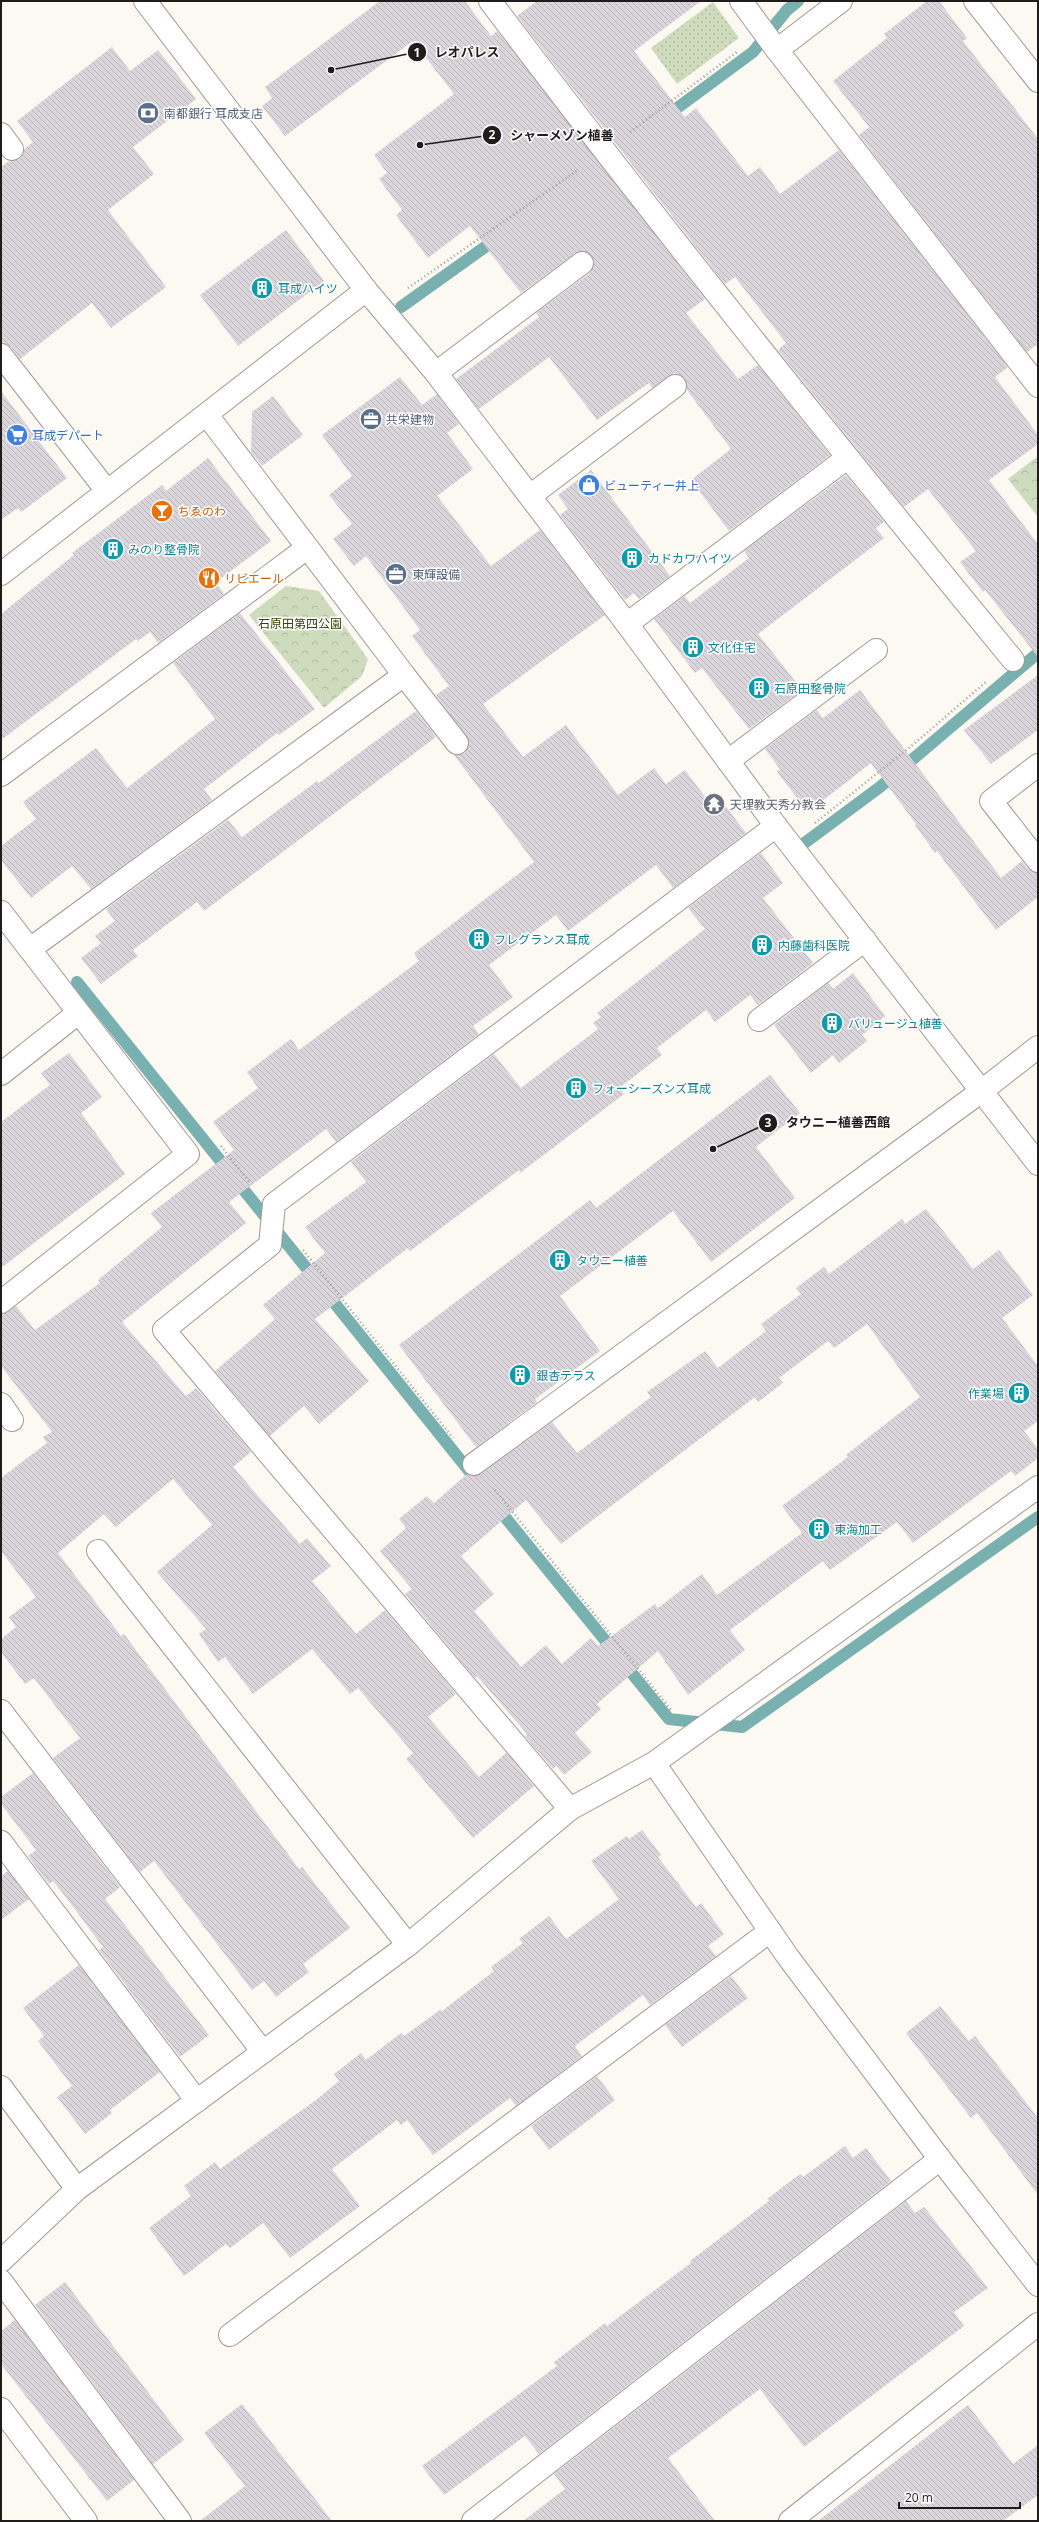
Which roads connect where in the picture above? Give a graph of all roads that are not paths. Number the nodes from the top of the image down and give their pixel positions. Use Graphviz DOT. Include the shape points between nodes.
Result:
graph roads {
  1 [pos="145,1"];
  2 [pos="490,1"];
  3 [pos="741,1"];
  4 [pos="841,1"];
  5 [pos="975,1"];
  6 [pos="777,50"];
  7 [pos="1038,80"];
  8 [pos="582,263"];
  9 [pos="366,290"];
  10 [pos="1,355"];
  11 [pos="436,373"];
  12 [pos="675,386"];
  13 [pos="1038,386"];
  14 [pos="207,415"];
  15 [pos="847,458"];
  16 [pos="107,491"];
  17 [pos="530,496"];
  18 [pos="306,548"];
  19 [pos="1,574"];
  20 [pos="627,624"];
  21 [pos="876,650"];
  22 [pos="1013,660"];
  23 [pos="404,675"];
  24 [pos="457,743"];
  25 [pos="728,761"];
  26 [pos="1038,765"];
  27 [pos="1,775"];
  28 [pos="776,826"];
  29 [pos="1038,861"];
  30 [pos="1,912"];
  31 [pos="865,940"];
  32 [pos="30,949"];
  33 [pos="78,1013"];
  34 [pos="759,1020"];
  35 [pos="1038,1047"];
  36 [pos="1,1074"];
  37 [pos="983,1090"];
  38 [pos="1038,1164"];
  39 [pos="1,1302"];
  40 [pos="474,1464"];
  41 [pos="1038,1487"];
  42 [pos="98,1551"];
  43 [pos="1,1711"];
  44 [pos="654,1763"];
  45 [pos="570,1809"];
  46 [pos="1,1842"];
  47 [pos="770,1931"];
  48 [pos="408,1944"];
  49 [pos="263,2052"];
  50 [pos="1,2087"];
  51 [pos="197,2101"];
  52 [pos="940,2159"];
  53 [pos="77,2189"];
  54 [pos="1,2261"];
  55 [pos="1,2282"];
  56 [pos="1038,2285"];
  57 [pos="1038,2324"];
  58 [pos="230,2335"];
  59 [pos="1,2409"];
  60 [pos="86,2521"];
  61 [pos="180,2521"];
  62 [pos="473,2521"];
  63 [pos="790,2521"];
  1 -- 9 [label="street"];
  2 -- 15 [label="street" via="604,152"];
  3 -- 6 [label="street"];
  4 -- 6 [label="street"];
  5 -- 7 [label="street"];
  6 -- 13 [label="street"];
  8 -- 11 [label="street"];
  9 -- 11 [label="street"];
  9 -- 14 [label="street"];
  10 -- 16 [label="street"];
  11 -- 17 [label="street"];
  12 -- 17 [label="street"];
  14 -- 16 [label="street"];
  14 -- 18 [label="street"];
  15 -- 20 [label="street"];
  15 -- 22 [label="street"];
  16 -- 19 [label="street"];
  17 -- 20 [label="street"];
  18 -- 23 [label="street"];
  18 -- 27 [label="street"];
  20 -- 25 [label="street"];
  21 -- 25 [label="street"];
  23 -- 24 [label="street"];
  23 -- 32 [label="street"];
  25 -- 28 [label="street"];
  26 -- 29 [label="street" via="991,801"];
  28 -- 31 [label="street"];
  28 -- 45 [label="street" via="274,1204 270,1245 164,1330"];
  30 -- 32 [label="street"];
  31 -- 34 [label="street"];
  31 -- 37 [label="street"];
  32 -- 33 [label="street"];
  33 -- 36 [label="street"];
  33 -- 39 [label="street" via="188,1154"];
  35 -- 37 [label="street"];
  37 -- 38 [label="street"];
  37 -- 40 [label="street"];
  41 -- 44 [label="street"];
  42 -- 48 [label="street"];
  43 -- 49 [label="street"];
  44 -- 45 [label="street"];
  44 -- 47 [label="street"];
  45 -- 48 [label="street"];
  46 -- 51 [label="street"];
  47 -- 52 [label="street"];
  47 -- 58 [label="street"];
  48 -- 49 [label="street"];
  49 -- 51 [label="street"];
  50 -- 53 [label="street"];
  51 -- 53 [label="street"];
  52 -- 56 [label="street"];
  52 -- 62 [label="street"];
  53 -- 54 [label="street"];
  55 -- 61 [label="street"];
  57 -- 63 [label="street"];
  59 -- 60 [label="street"];
}
